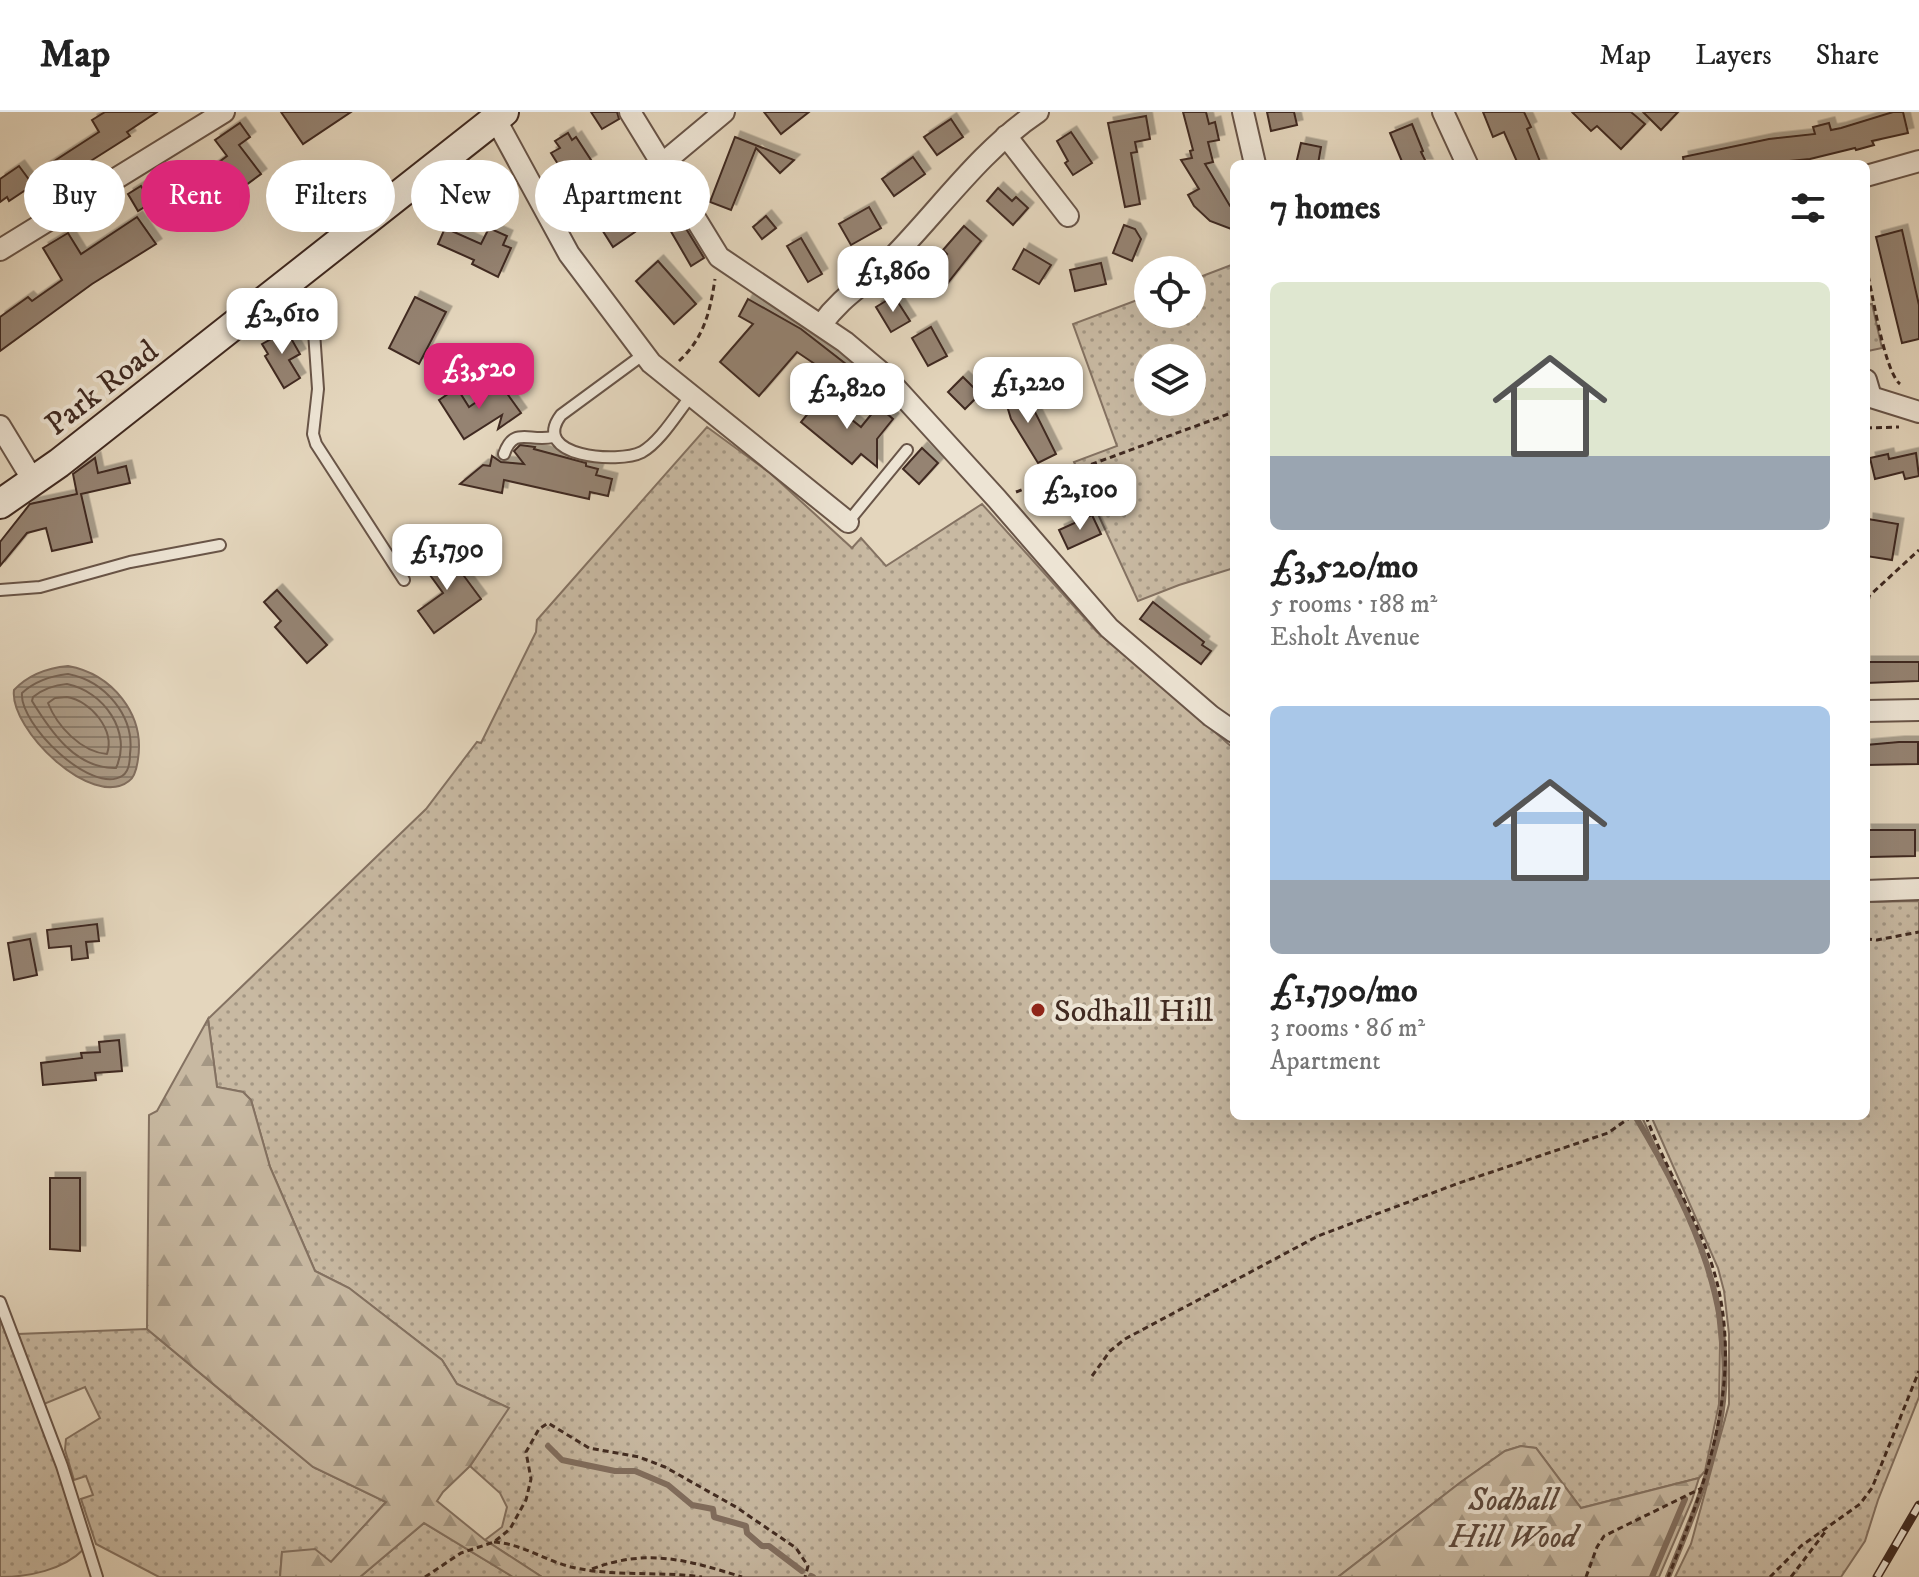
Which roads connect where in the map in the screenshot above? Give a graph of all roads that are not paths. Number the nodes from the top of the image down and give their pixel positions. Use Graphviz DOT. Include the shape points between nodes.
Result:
graph roads {
  1 [pos="224,112"];
  2 [pos="630,112"];
  3 [pos="724,112"];
  4 [pos="1038,112"];
  5 [pos="1243,112"];
  6 [pos="1443,112"];
  7 [pos="500,116"];
  8 [pos="1006,136"];
  9 [pos="661,160"];
  10 [pos="667,160"];
  11 [pos="1254,160"];
  12 [pos="1465,160"];
  13 [pos="1919,161"];
  14 [pos="1870,175"];
  15 [pos="1068,216"];
  16 [pos="704,232"];
  17 [pos="0,250"];
  18 [pos="280,289"];
  19 [pos="821,325"];
  20 [pos="644,354"];
  21 [pos="1870,393"];
  22 [pos="691,396"];
  23 [pos="1912,416"];
  24 [pos="0,426"];
  25 [pos="553,437"];
  26 [pos="907,450"];
  27 [pos="504,454"];
  28 [pos="34,482"];
  29 [pos="0,504"];
  30 [pos="848,522"];
  31 [pos="220,545"];
  32 [pos="404,580"];
  33 [pos="0,590"];
  34 [pos="1919,710"];
  35 [pos="1870,711"];
  36 [pos="1230,729"];
  37 [pos="1919,889"];
  38 [pos="1870,891"];
  39 [pos="0,1302"];
  40 [pos="97,1577"];
  1 -- 17 [label="street"];
  2 -- 9 [label="street"];
  3 -- 10 [label="street"];
  4 -- 8 [label="street"];
  5 -- 11 [label="street"];
  6 -- 12 [label="street"];
  7 -- 18 [label="main road, Park Road"];
  7 -- 20 [label="street" via="569,254"];
  8 -- 15 [label="street"];
  8 -- 19 [label="street"];
  13 -- 14 [label="street"];
  16 -- 19 [label="street" via="719,257"];
  18 -- 28 [label="main road, Park Road"];
  18 -- 32 [label="lane" via="314,332 316,444"];
  19 -- 36 [label="street" via="883,374 1109,628"];
  20 -- 22 [label="street"];
  20 -- 25 [label="lane" via="561,415"];
  21 -- 23 [label="street"];
  22 -- 25 [label="lane" via="639,454 615,458 583,453 564,448"];
  22 -- 30 [label="street"];
  24 -- 28 [label="street"];
  25 -- 27 [label="lane" via="514,437"];
  26 -- 30 [label="lane"];
  28 -- 29 [label="main road, Park Road"];
  31 -- 33 [label="lane" via="40,587"];
  34 -- 35 [label="street"];
  37 -- 38 [label="street"];
  39 -- 40 [label="lane"];
}
